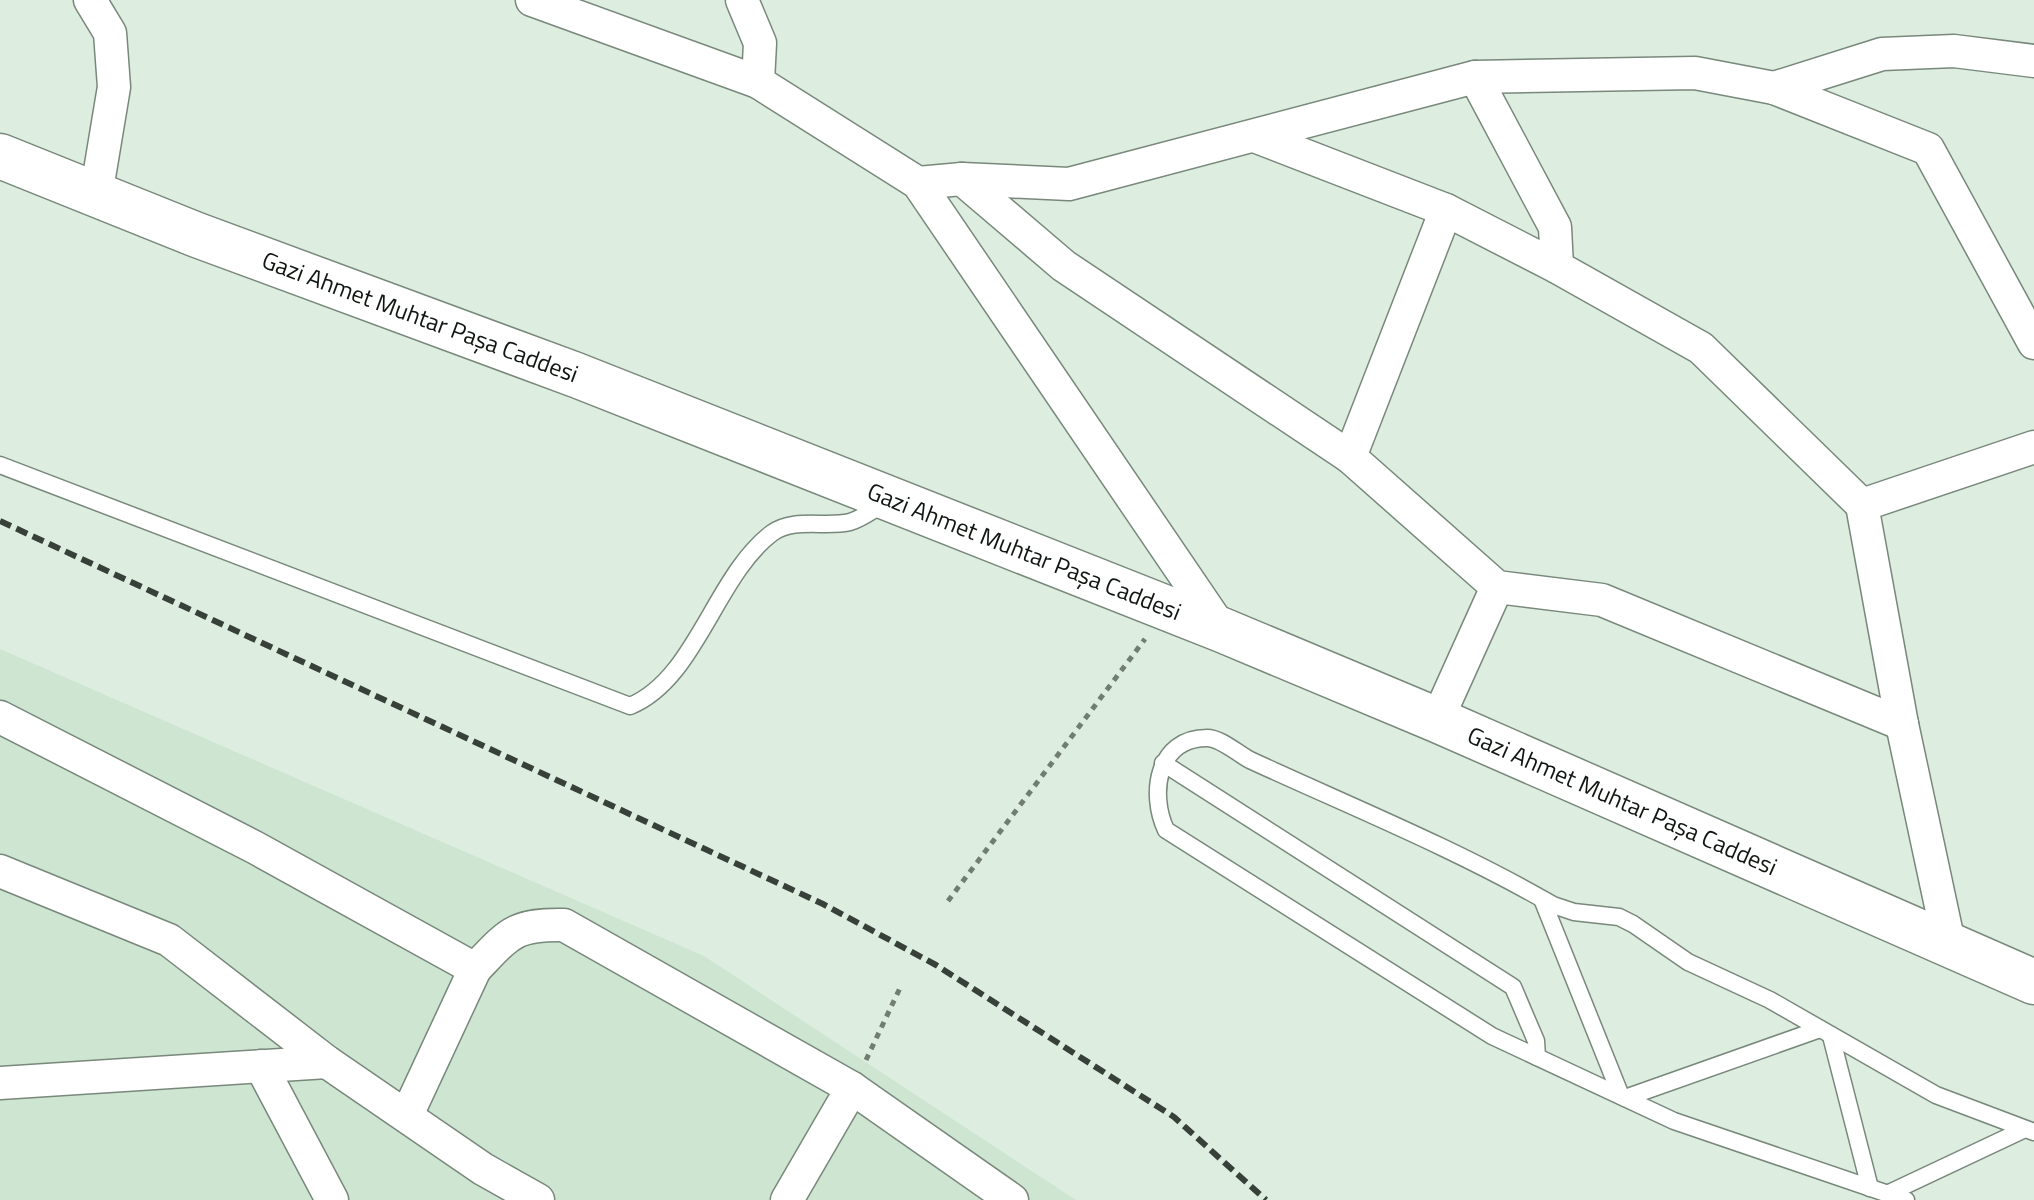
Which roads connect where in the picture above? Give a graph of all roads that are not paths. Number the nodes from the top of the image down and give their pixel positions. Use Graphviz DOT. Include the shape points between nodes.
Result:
graph roads {
  1 [pos="90,0"];
  2 [pos="532,0"];
  3 [pos="742,0"];
  4 [pos="2034,61"];
  5 [pos="1475,77"];
  6 [pos="758,82"];
  7 [pos="1774,88"];
  8 [pos="1257,137"];
  9 [pos="0,156"];
  10 [pos="962,179"];
  11 [pos="918,183"];
  12 [pos="96,195"];
  13 [pos="1446,210"];
  14 [pos="1557,267"];
  15 [pos="2034,343"];
  16 [pos="2034,447"];
  17 [pos="1350,457"];
  18 [pos="0,465"];
  19 [pos="891,499"];
  20 [pos="1862,505"];
  21 [pos="1497,587"];
  22 [pos="1222,630"];
  23 [pos="0,717"];
  24 [pos="1437,720"];
  25 [pos="1902,724"];
  26 [pos="1163,763"];
  27 [pos="0,871"];
  28 [pos="1542,899"];
  29 [pos="1950,948"];
  30 [pos="475,969"];
  31 [pos="2034,982"];
  32 [pos="1826,1032"];
  33 [pos="1537,1057"];
  34 [pos="327,1062"];
  35 [pos="261,1066"];
  36 [pos="0,1083"];
  37 [pos="852,1088"];
  38 [pos="1623,1097"];
  39 [pos="407,1115"];
  40 [pos="2030,1131"];
  41 [pos="1870,1188"];
  42 [pos="1887,1194"];
  43 [pos="332,1200"];
  44 [pos="538,1200"];
  45 [pos="787,1200"];
  46 [pos="1012,1200"];
  47 [pos="1906,1200"];
  1 -- 12 [label="street" via="110,33 114,87"];
  2 -- 6 [label="street"];
  3 -- 6 [label="street" via="760,43"];
  4 -- 7 [label="street" via="1954,51 1882,54"];
  5 -- 7 [label="street" via="1695,73"];
  5 -- 8 [label="street"];
  5 -- 14 [label="street" via="1555,227"];
  6 -- 11 [label="street"];
  7 -- 15 [label="street" via="1928,149"];
  8 -- 10 [label="street" via="1069,184"];
  8 -- 13 [label="street"];
  9 -- 12 [label="street, Gazi Ahmet Muhtar Paşa Caddesi"];
  10 -- 11 [label="street"];
  10 -- 17 [label="street" via="1064,266"];
  11 -- 22 [label="street"];
  12 -- 19 [label="street, Gazi Ahmet Muhtar Paşa Caddesi"];
  13 -- 14 [label="street"];
  13 -- 17 [label="street"];
  14 -- 20 [label="street" via="1701,348"];
  16 -- 20 [label="street"];
  17 -- 21 [label="street"];
  18 -- 19 [label="lane" via="630,706 649,698 673,670 741,566 774,531 804,523 851,522"];
  19 -- 22 [label="street, Gazi Ahmet Muhtar Paşa Caddesi"];
  20 -- 25 [label="street"];
  21 -- 24 [label="street"];
  21 -- 25 [label="street" via="1602,600"];
  22 -- 24 [label="street, Gazi Ahmet Muhtar Paşa Caddesi"];
  23 -- 30 [label="street" via="256,848"];
  24 -- 29 [label="street, Gazi Ahmet Muhtar Paşa Caddesi"];
  25 -- 29 [label="street"];
  26 -- 28 [label="lane" via="1186,744 1208,737 1411,831"];
  26 -- 33 [label="lane" via="1513,987 1536,1041"];
  26 -- 33 [label="lane" via="1156,796 1166,830 1492,1036"];
  27 -- 34 [label="street" via="169,940"];
  28 -- 32 [label="lane" via="1574,912 1619,917 1688,962"];
  28 -- 38 [label="lane"];
  29 -- 31 [label="street, Gazi Ahmet Muhtar Paşa Caddesi"];
  30 -- 37 [label="street" via="506,937 531,924 564,925"];
  30 -- 39 [label="street"];
  32 -- 38 [label="lane"];
  32 -- 40 [label="lane" via="1936,1095"];
  32 -- 41 [label="lane"];
  33 -- 38 [label="lane"];
  34 -- 35 [label="street"];
  34 -- 39 [label="street"];
  35 -- 36 [label="street"];
  35 -- 43 [label="street"];
  37 -- 45 [label="street"];
  37 -- 46 [label="street"];
  38 -- 41 [label="lane" via="1739,1145"];
  39 -- 44 [label="street"];
  40 -- 42 [label="lane"];
  41 -- 42 [label="lane"];
  42 -- 47 [label="lane"];
}
